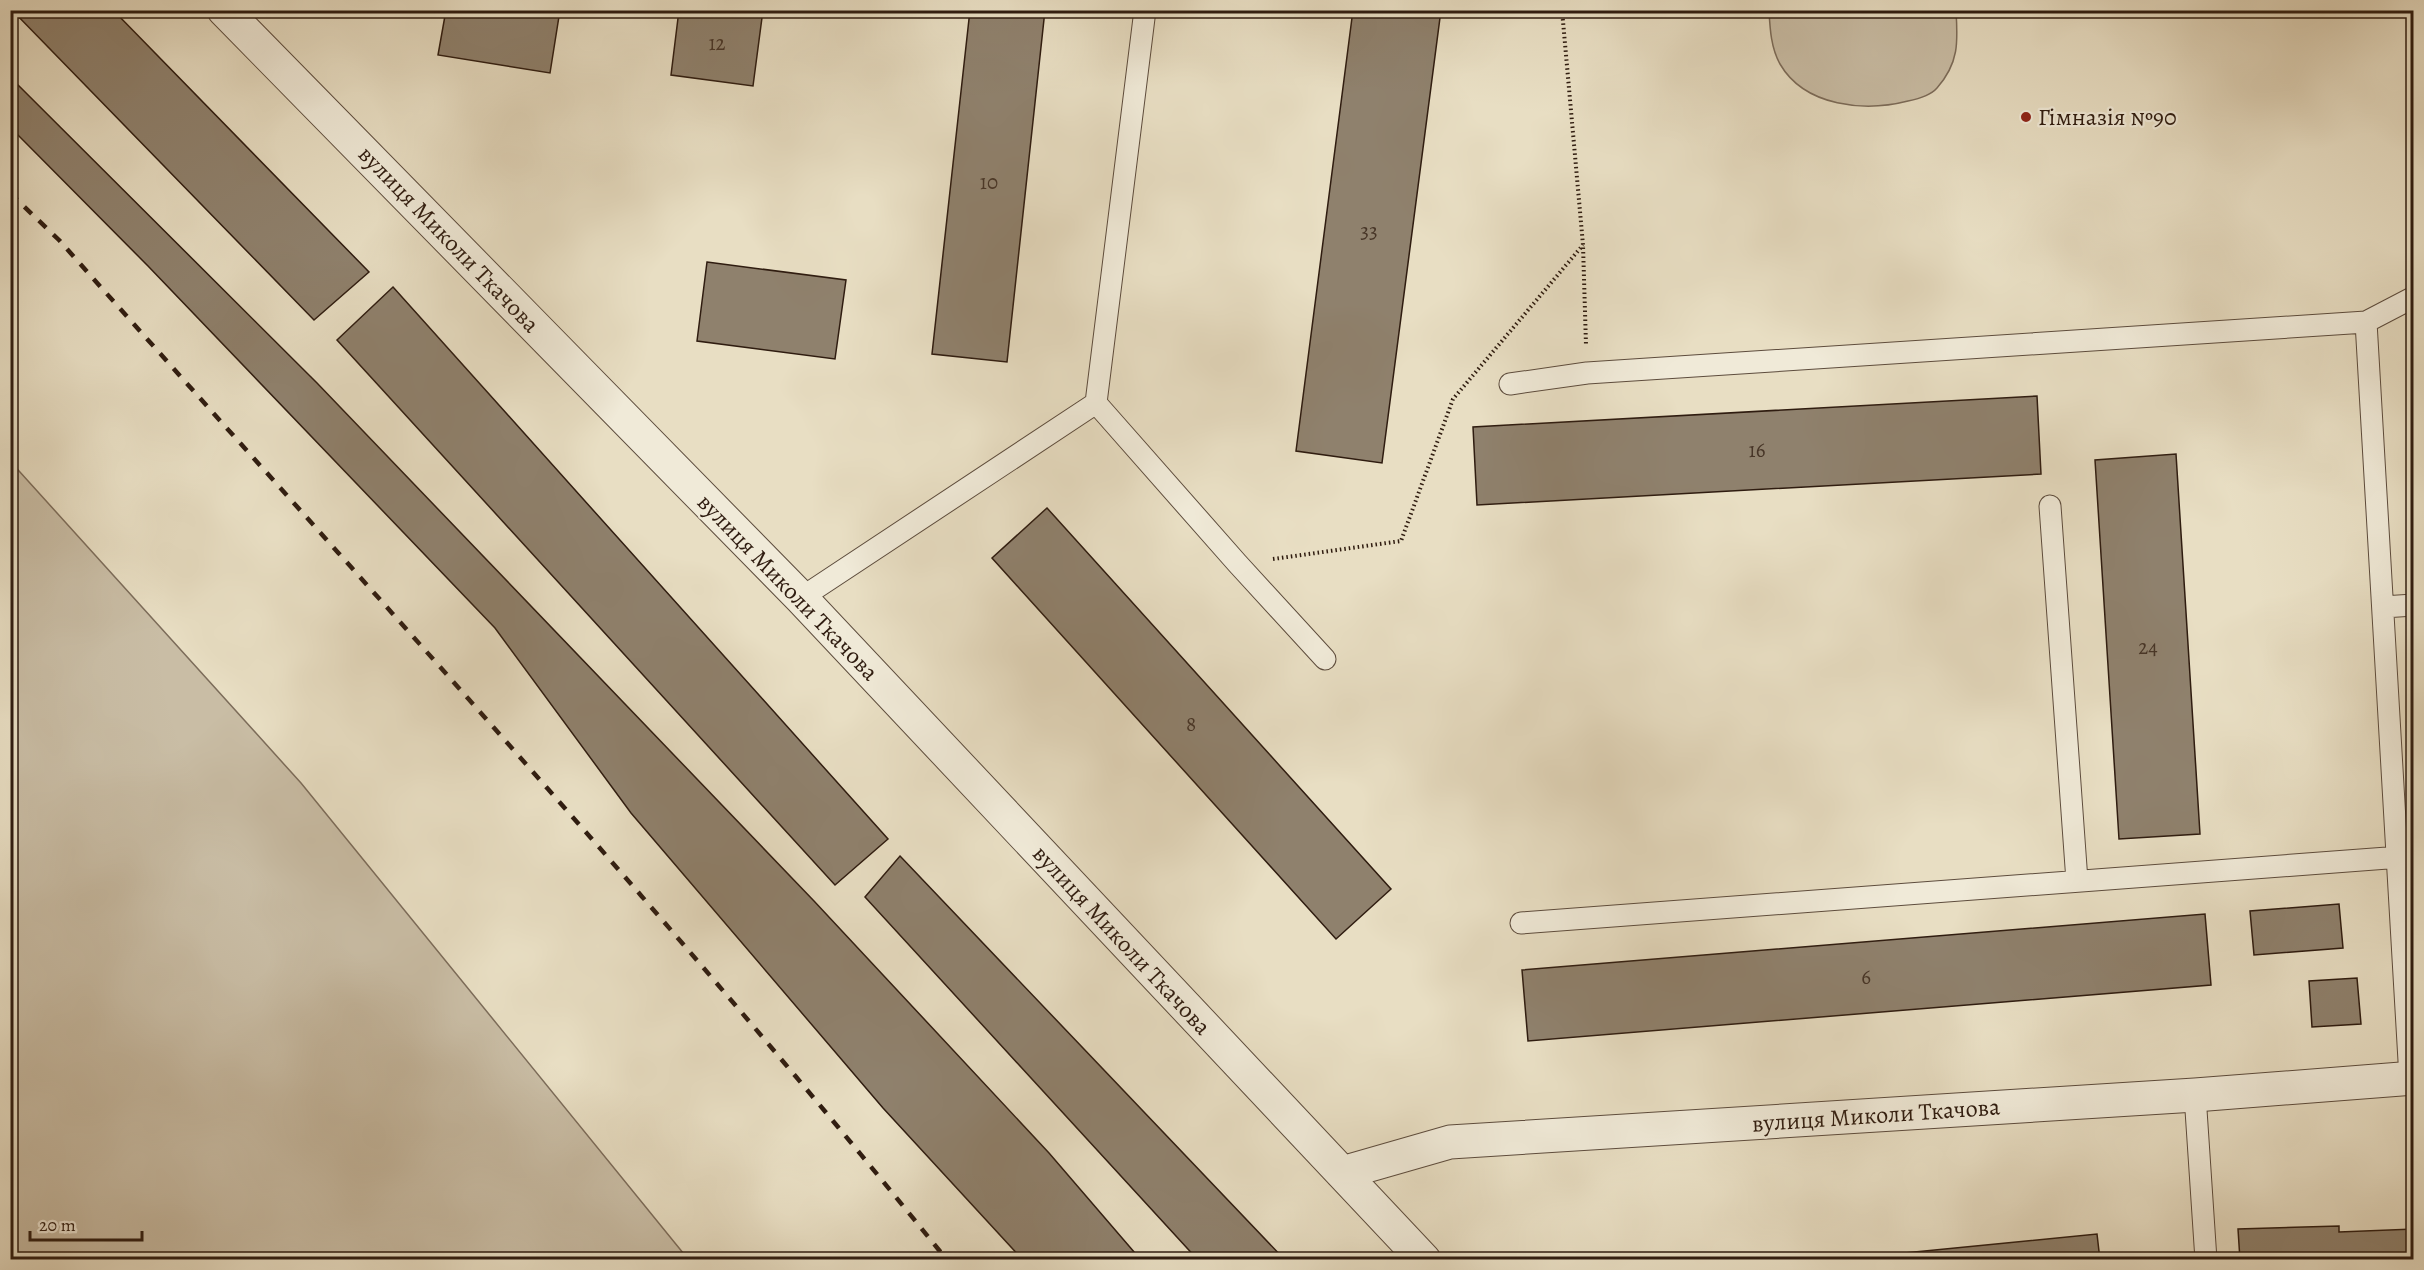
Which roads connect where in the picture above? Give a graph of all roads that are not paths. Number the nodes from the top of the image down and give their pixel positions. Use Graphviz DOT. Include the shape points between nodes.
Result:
graph roads {
  1 [pos="224,10"];
  2 [pos="1145,10"];
  3 [pos="2414,297"];
  4 [pos="2366,322"];
  5 [pos="1510,384"];
  6 [pos="1096,403"];
  7 [pos="2050,506"];
  8 [pos="801,598"];
  9 [pos="2414,605"];
  10 [pos="2383,607"];
  11 [pos="1325,658"];
  12 [pos="2405,857"];
  13 [pos="2077,881"];
  14 [pos="1521,923"];
  15 [pos="2412,1078"];
  16 [pos="2195,1095"];
  17 [pos="1342,1173"];
  18 [pos="1424,1260"];
  19 [pos="2206,1260"];
  1 -- 8 [label="street, вулиця Миколи Ткачова"];
  2 -- 6 [label="lane"];
  3 -- 4 [label="lane"];
  4 -- 5 [label="lane" via="1587,373"];
  4 -- 10 [label="lane"];
  6 -- 8 [label="lane"];
  6 -- 11 [label="lane"];
  7 -- 13 [label="lane"];
  8 -- 17 [label="street, вулиця Миколи Ткачова"];
  9 -- 10 [label="lane"];
  10 -- 12 [label="lane"];
  12 -- 13 [label="lane"];
  12 -- 15 [label="lane"];
  13 -- 14 [label="lane"];
  15 -- 16 [label="street, вулиця Миколи Ткачова"];
  16 -- 17 [label="street, вулиця Миколи Ткачова" via="1450,1142"];
  16 -- 19 [label="lane"];
  17 -- 18 [label="street, вулиця Миколи Ткачова"];
}
